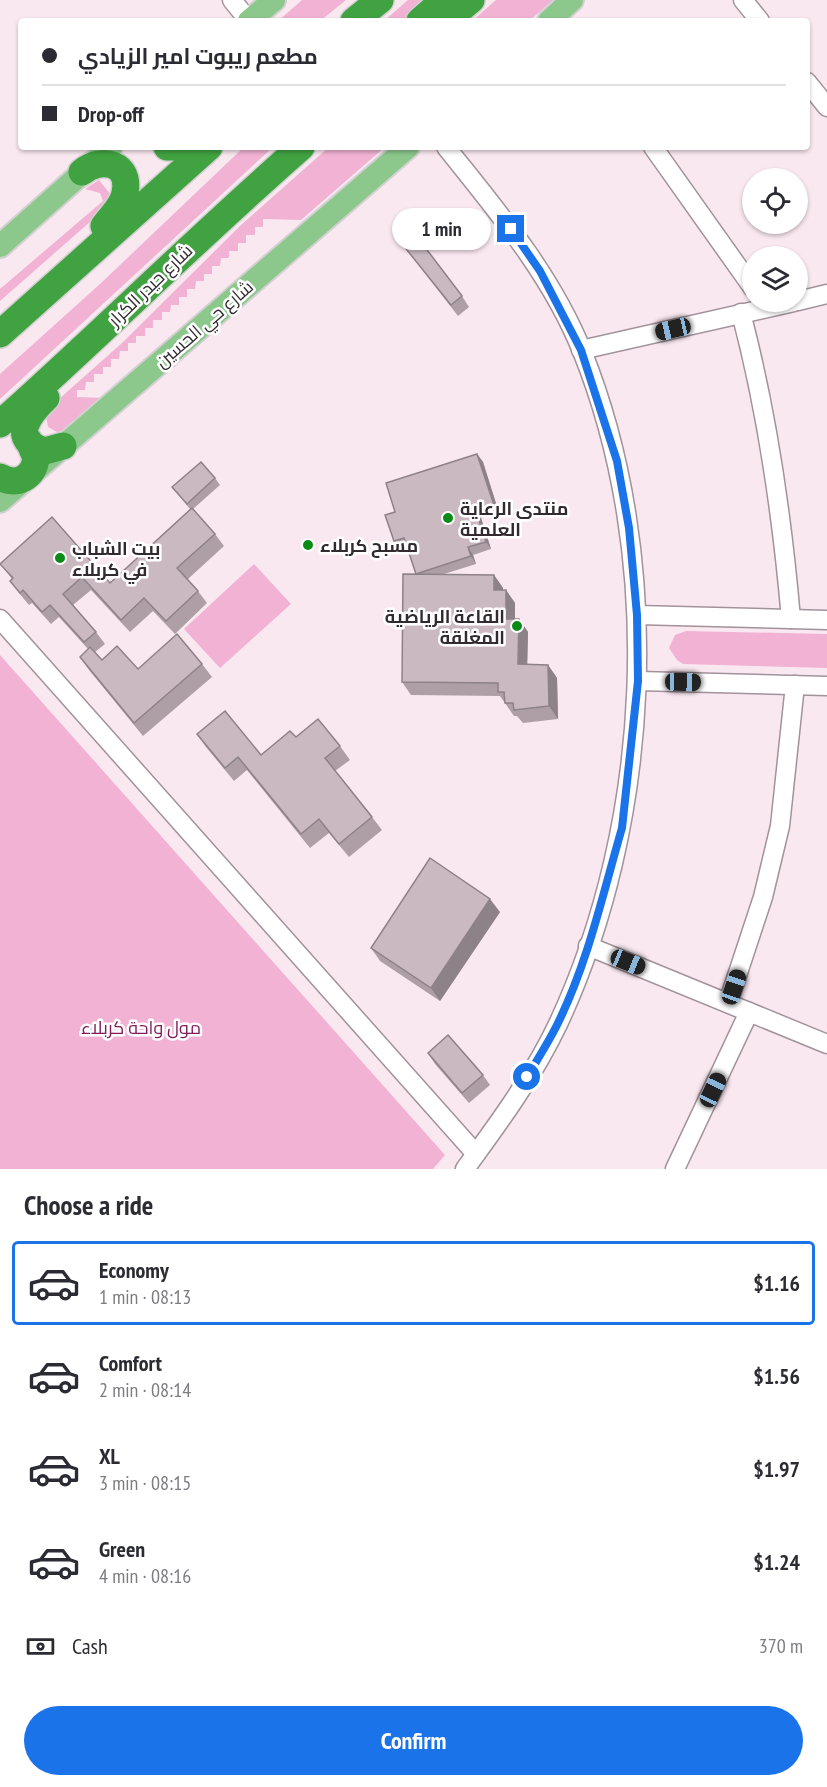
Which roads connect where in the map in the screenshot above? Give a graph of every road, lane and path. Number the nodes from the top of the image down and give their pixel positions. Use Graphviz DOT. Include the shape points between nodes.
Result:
graph roads {
  1 [pos="232,0"];
  2 [pos="274,0"];
  3 [pos="380,0"];
  4 [pos="444,0"];
  5 [pos="471,0"];
  6 [pos="743,0"];
  7 [pos="247,18"];
  8 [pos="253,18"];
  9 [pos="358,18"];
  10 [pos="423,18"];
  11 [pos="450,18"];
  12 [pos="758,18"];
  13 [pos="810,86"];
  14 [pos="827,108"];
  15 [pos="206,150"];
  16 [pos="298,150"];
  17 [pos="405,150"];
  18 [pos="448,150"];
  19 [pos="655,150"];
  20 [pos="115,154"];
  21 [pos="82,172"];
  22 [pos="0,246"];
  23 [pos="75,266"];
  24 [pos="742,272"];
  25 [pos="827,294"];
  26 [pos="808,298"];
  27 [pos="744,312"];
  28 [pos="741,313"];
  29 [pos="0,334"];
  30 [pos="84,348"];
  31 [pos="581,350"];
  32 [pos="0,423"];
  33 [pos="28,441"];
  34 [pos="63,446"];
  35 [pos="29,475"];
  36 [pos="0,479"];
  37 [pos="0,496"];
  38 [pos="0,501"];
  39 [pos="637,615"];
  40 [pos="791,619"];
  41 [pos="0,620"];
  42 [pos="827,620"];
  43 [pos="638,681"];
  44 [pos="795,685"];
  45 [pos="827,686"];
  46 [pos="588,946"];
  47 [pos="728,1003"];
  48 [pos="749,1012"];
  49 [pos="827,1044"];
  50 [pos="476,1154"];
  51 [pos="465,1169"];
  52 [pos="675,1169"];
  1 -- 7 [label="street"];
  2 -- 8 [label="main road"];
  3 -- 9 [label="highway"];
  4 -- 10 [label="highway"];
  5 -- 11 [label="highway"];
  6 -- 12 [label="street"];
  13 -- 14 [label="street"];
  15 -- 23 [label="highway"];
  16 -- 30 [label="highway, شارع حيدر الكرار" via="211,226"];
  17 -- 34 [label="main road, شارع حي الحسين"];
  18 -- 31 [label="street" via="540,271"];
  19 -- 24 [label="street"];
  20 -- 21 [label="highway" via="108,163 100,162"];
  20 -- 23 [label="highway" via="126,185 123,200"];
  21 -- 22 [label="main road"];
  23 -- 29 [label="highway"];
  25 -- 26 [label="street"];
  27 -- 28 [label="street"];
  28 -- 31 [label="street"];
  28 -- 40 [label="street" via="772,445"];
  30 -- 32 [label="highway, شارع حيدر الكرار"];
  30 -- 33 [label="highway" via="68,377 28,416 24,428"];
  31 -- 39 [label="street" via="617,461 629,528"];
  33 -- 34 [label="highway" via="45,451"];
  33 -- 35 [label="highway" via="36,458"];
  34 -- 35 [label="main road, شارع حي الحسين"];
  35 -- 36 [label="highway" via="18,481"];
  35 -- 38 [label="main road, شارع حي الحسين"];
  36 -- 37 [label="highway"];
  39 -- 40 [label="street"];
  39 -- 43 [label="street"];
  40 -- 42 [label="street"];
  41 -- 50 [label="street"];
  43 -- 44 [label="street"];
  43 -- 46 [label="street" via="622,828"];
  44 -- 45 [label="street"];
  44 -- 47 [label="street" via="780,826 763,897"];
  46 -- 47 [label="street"];
  46 -- 50 [label="street" via="557,1024 517,1094"];
  47 -- 48 [label="street"];
  48 -- 49 [label="street"];
  48 -- 52 [label="street"];
  50 -- 51 [label="street"];
}
